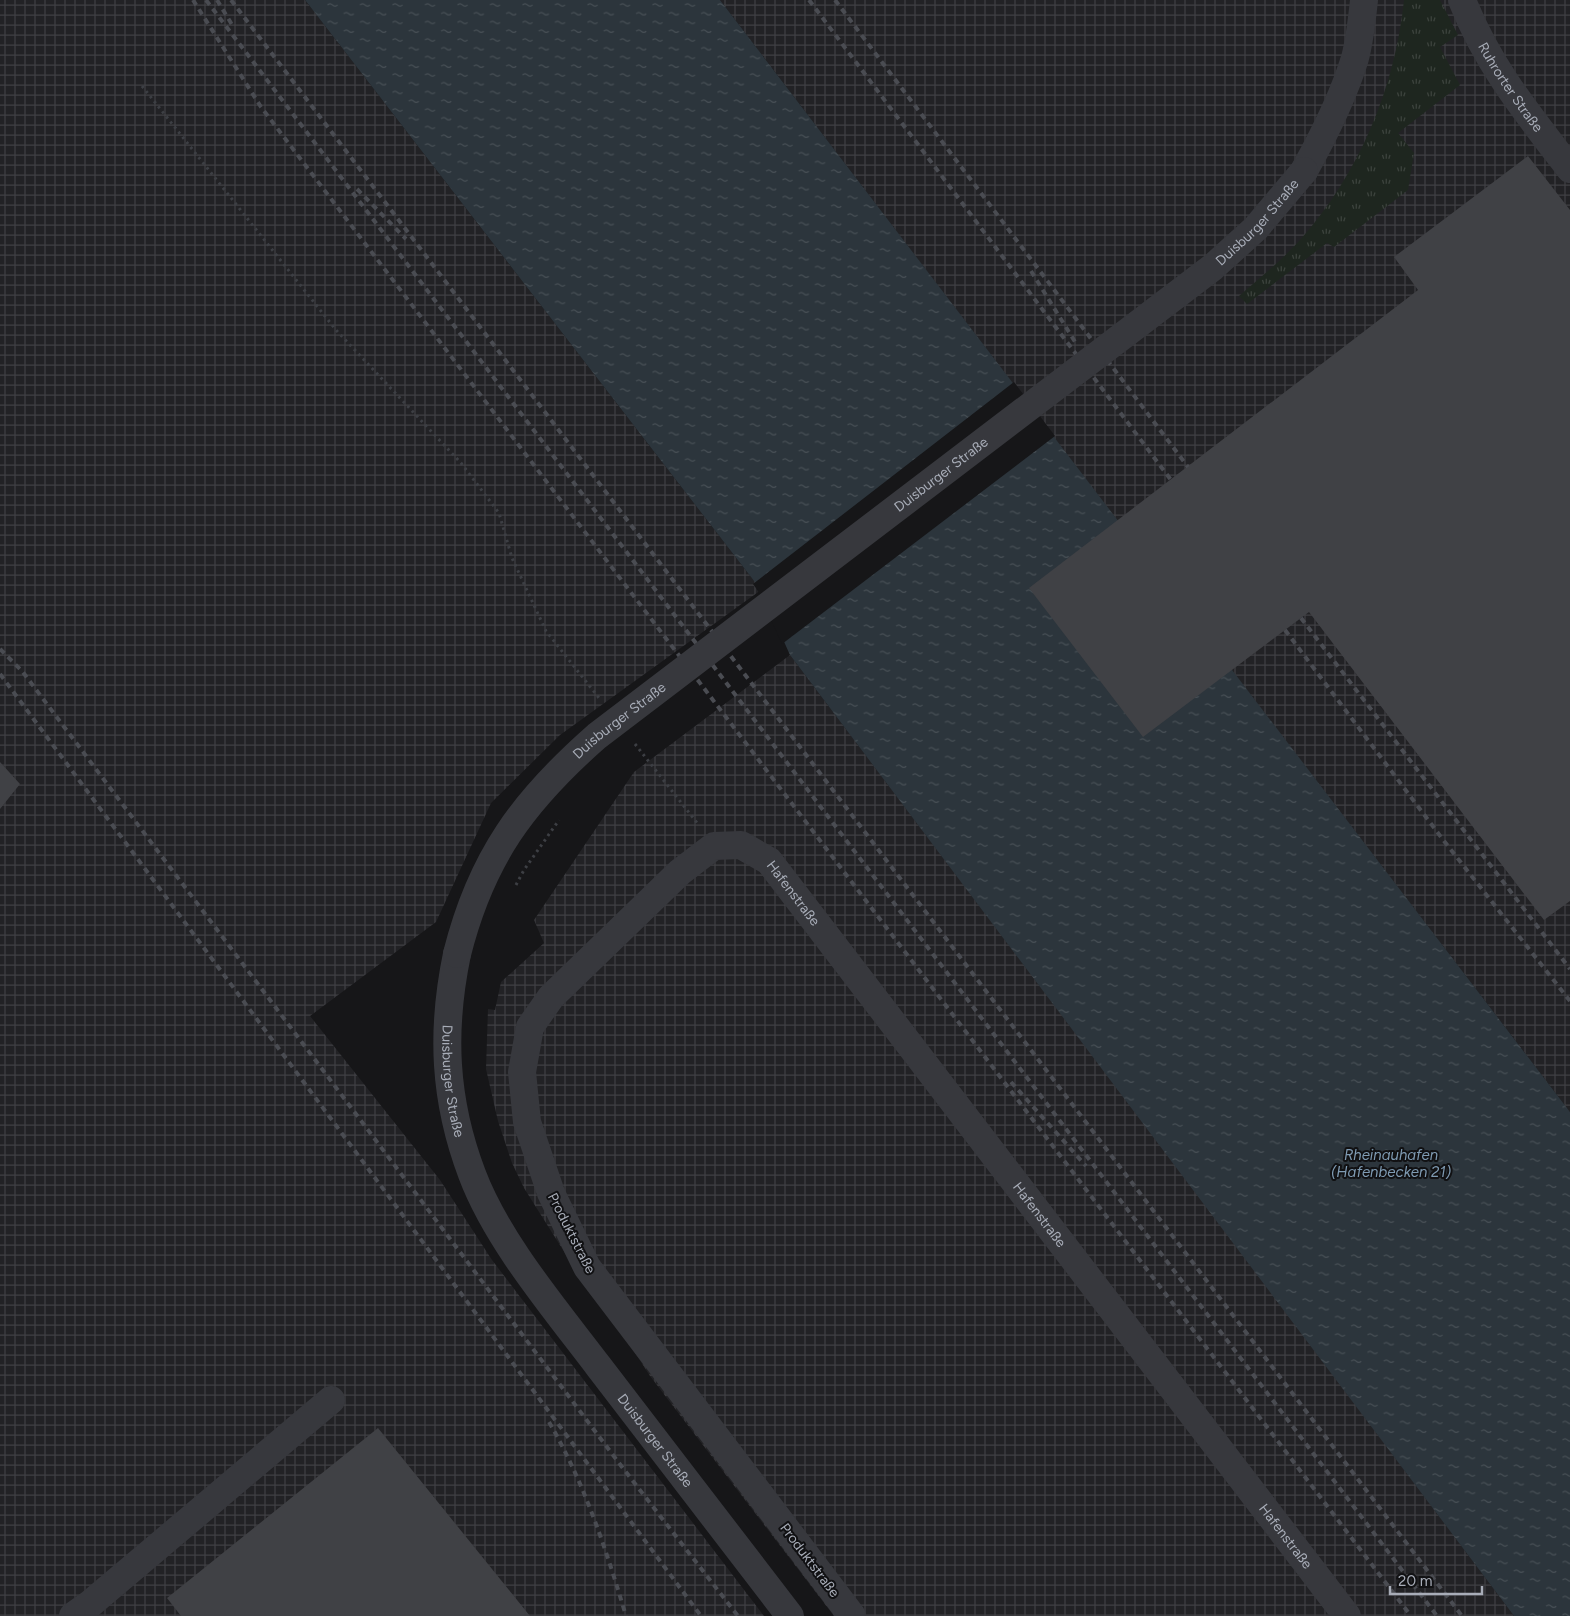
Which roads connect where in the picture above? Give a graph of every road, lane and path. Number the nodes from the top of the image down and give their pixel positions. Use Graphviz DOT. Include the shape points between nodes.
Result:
graph roads {
  1 [pos="1364,0"];
  2 [pos="1462,0"];
  3 [pos="142,86"];
  4 [pos="1570,168"];
  5 [pos="602,701"];
  6 [pos="632,740"];
  7 [pos="639,743"];
  8 [pos="632,748"];
  9 [pos="562,816"];
  10 [pos="714,846"];
  11 [pos="513,890"];
  12 [pos="330,1400"];
  13 [pos="73,1616"];
  14 [pos="790,1616"];
  15 [pos="852,1616"];
  16 [pos="1347,1616"];
  1 -- 14 [label="street, Duisburger Straße, bridge" via="1355,56 1326,131 1304,171 1256,228 1213,267 596,736 529,804 482,878 467,914 447,1010 448,1081 462,1146 485,1203 566,1324"];
  2 -- 4 [label="street, Ruhrorter Straße" via="1476,35 1506,85"];
  3 -- 5 [label="path" via="336,330 461,463 499,513 512,558 546,632"];
  6 -- 10 [label="path"];
  7 -- 8 [label="path"];
  9 -- 11 [label="path, bridge"];
  10 -- 15 [label="street, Produktstraße" via="680,872 551,997 530,1027 522,1072 527,1122 551,1193 587,1267"];
  10 -- 16 [label="street, Hafenstraße" via="741,845 769,861"];
  12 -- 13 [label="street"];
}
